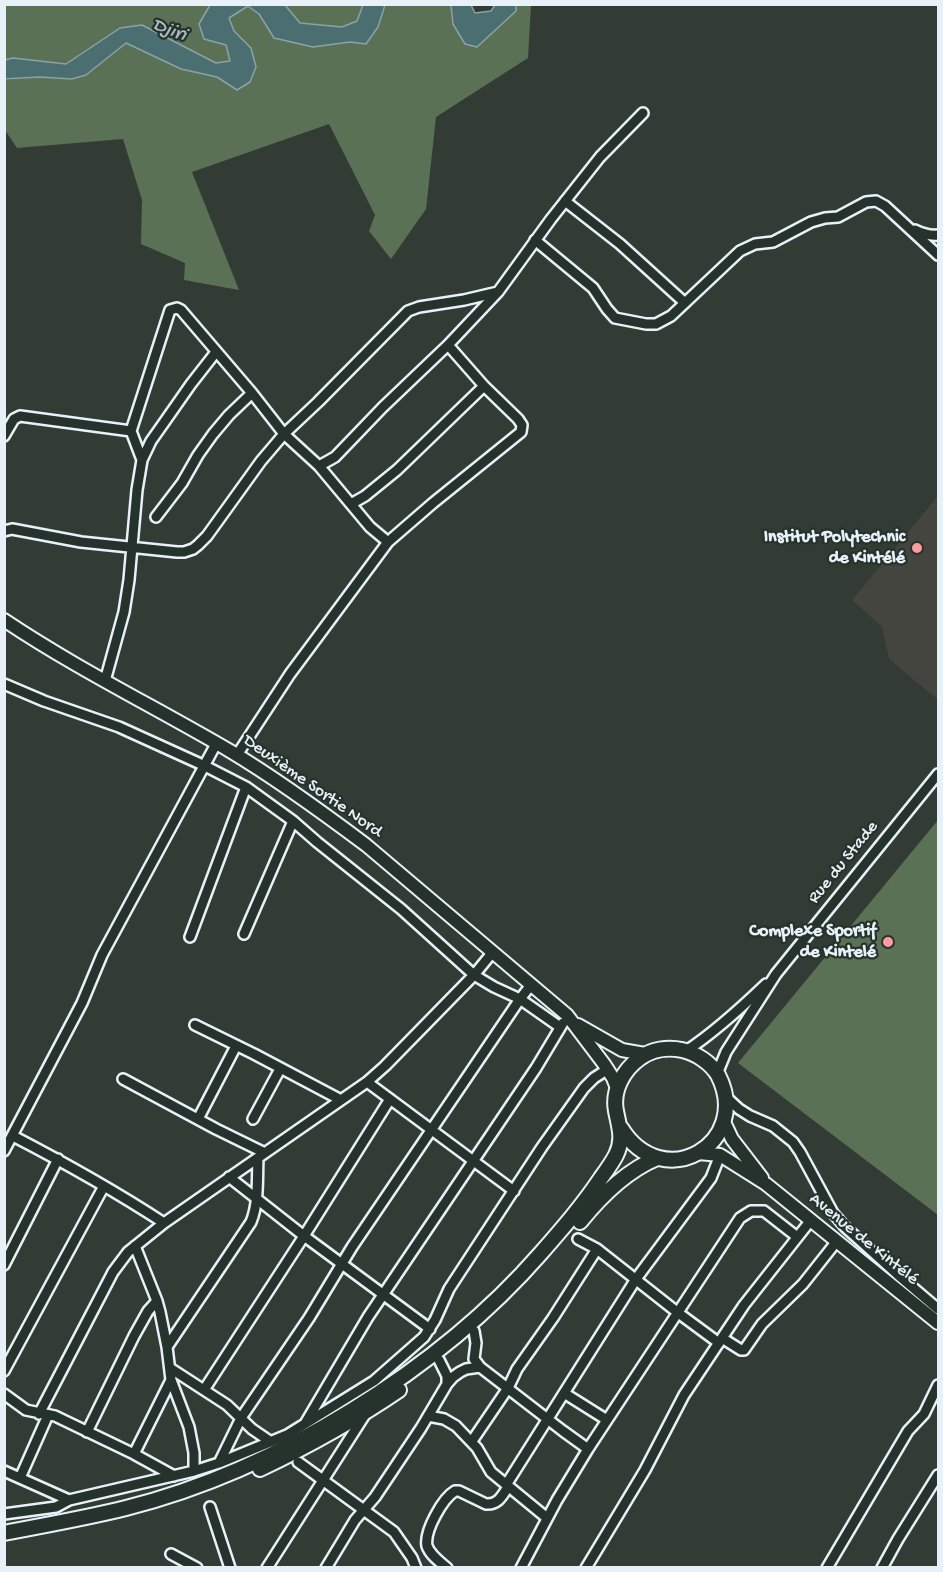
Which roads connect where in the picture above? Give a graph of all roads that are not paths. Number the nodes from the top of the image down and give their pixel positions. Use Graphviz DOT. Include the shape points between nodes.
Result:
graph roads {
  1 [pos="643,113"];
  2 [pos="565,201"];
  3 [pos="908,226"];
  4 [pos="939,235"];
  5 [pos="536,240"];
  6 [pos="939,255"];
  7 [pos="498,292"];
  8 [pos="685,303"];
  9 [pos="447,345"];
  10 [pos="216,352"];
  11 [pos="484,386"];
  12 [pos="252,393"];
  13 [pos="131,430"];
  14 [pos="284,434"];
  15 [pos="4,436"];
  16 [pos="142,460"];
  17 [pos="320,466"];
  18 [pos="351,504"];
  19 [pos="156,517"];
  20 [pos="4,531"];
  21 [pos="388,542"];
  22 [pos="132,548"];
  23 [pos="4,620"];
  24 [pos="105,681"];
  25 [pos="4,684"];
  26 [pos="216,744"];
  27 [pos="237,756"];
  28 [pos="205,766"];
  29 [pos="939,774"];
  30 [pos="246,787"];
  31 [pos="293,821"];
  32 [pos="244,934"];
  33 [pos="190,937"];
  34 [pos="492,952"];
  35 [pos="776,974"];
  36 [pos="474,975"];
  37 [pos="531,985"];
  38 [pos="520,999"];
  39 [pos="570,1018"];
  40 [pos="195,1025"];
  41 [pos="560,1027"];
  42 [pos="236,1046"];
  43 [pos="686,1050"];
  44 [pos="645,1054"];
  45 [pos="280,1069"];
  46 [pos="608,1069"];
  47 [pos="717,1074"];
  48 [pos="123,1078"];
  49 [pos="367,1082"];
  50 [pos="617,1089"];
  51 [pos="726,1097"];
  52 [pos="390,1099"];
  53 [pos="341,1100"];
  54 [pos="198,1119"];
  55 [pos="253,1119"];
  56 [pos="724,1122"];
  57 [pos="621,1128"];
  58 [pos="431,1129"];
  59 [pos="13,1136"];
  60 [pos="4,1151"];
  61 [pos="698,1153"];
  62 [pos="720,1155"];
  63 [pos="261,1156"];
  64 [pos="657,1158"];
  65 [pos="58,1159"];
  66 [pos="473,1160"];
  67 [pos="229,1177"];
  68 [pos="766,1184"];
  69 [pos="104,1186"];
  70 [pos="514,1191"];
  71 [pos="256,1198"];
  72 [pos="811,1220"];
  73 [pos="164,1223"];
  74 [pos="304,1236"];
  75 [pos="796,1236"];
  76 [pos="578,1239"];
  77 [pos="837,1241"];
  78 [pos="135,1246"];
  79 [pos="597,1250"];
  80 [pos="342,1264"];
  81 [pos="4,1265"];
  82 [pos="636,1279"];
  83 [pos="384,1295"];
  84 [pos="157,1301"];
  85 [pos="939,1309"];
  86 [pos="677,1312"];
  87 [pos="939,1323"];
  88 [pos="430,1329"];
  89 [pos="474,1332"];
  90 [pos="721,1341"];
  91 [pos="167,1347"];
  92 [pos="439,1360"];
  93 [pos="480,1367"];
  94 [pos="170,1368"];
  95 [pos="4,1371"];
  96 [pos="171,1380"];
  97 [pos="447,1384"];
  98 [pos="939,1385"];
  99 [pos="508,1388"];
  100 [pos="204,1390"];
  101 [pos="564,1393"];
  102 [pos="4,1394"];
  103 [pos="367,1412"];
  104 [pos="43,1414"];
  105 [pos="428,1416"];
  106 [pos="241,1418"];
  107 [pos="548,1419"];
  108 [pos="607,1420"];
  109 [pos="304,1424"];
  110 [pos="87,1432"];
  111 [pos="472,1441"];
  112 [pos="271,1442"];
  113 [pos="588,1449"];
  114 [pos="134,1454"];
  115 [pos="298,1462"];
  116 [pos="219,1463"];
  117 [pos="4,1471"];
  118 [pos="194,1472"];
  119 [pos="939,1474"];
  120 [pos="174,1476"];
  121 [pos="20,1478"];
  122 [pos="323,1480"];
  123 [pos="507,1486"];
  124 [pos="69,1500"];
  125 [pos="210,1507"];
  126 [pos="363,1510"];
  127 [pos="4,1514"];
  128 [pos="547,1518"];
  129 [pos="4,1533"];
  130 [pos="4,1541"];
  131 [pos="171,1554"];
  132 [pos="197,1568"];
  133 [pos="230,1568"];
  134 [pos="267,1568"];
  135 [pos="326,1568"];
  136 [pos="416,1568"];
  137 [pos="447,1568"];
  138 [pos="521,1568"];
  139 [pos="586,1568"];
  140 [pos="827,1568"];
  141 [pos="882,1568"];
  1 -- 2 [label="street"];
  2 -- 5 [label="street"];
  2 -- 8 [label="street"];
  3 -- 4 [label="street" via="924,234"];
  3 -- 6 [label="street"];
  3 -- 8 [label="street" via="885,206 876,201 866,202 838,217 811,222 773,242 747,247"];
  5 -- 7 [label="street"];
  5 -- 8 [label="street" via="593,288 615,318 656,324"];
  7 -- 9 [label="street"];
  7 -- 14 [label="street" via="408,311"];
  9 -- 11 [label="street"];
  9 -- 17 [label="street" via="335,457"];
  10 -- 12 [label="street"];
  10 -- 13 [label="street" via="181,310 170,310"];
  10 -- 16 [label="street" via="151,441"];
  11 -- 18 [label="street" via="397,470"];
  11 -- 21 [label="street" via="522,425 521,432"];
  12 -- 14 [label="street"];
  12 -- 19 [label="street" via="213,434"];
  13 -- 15 [label="street" via="20,416"];
  13 -- 16 [label="street"];
  14 -- 17 [label="street"];
  14 -- 22 [label="street" via="198,545 184,552"];
  16 -- 22 [label="street"];
  17 -- 18 [label="street"];
  18 -- 21 [label="street"];
  20 -- 22 [label="street" via="12,529"];
  21 -- 27 [label="street" via="290,674"];
  22 -- 24 [label="street" via="124,612"];
  23 -- 24 [label="main road, Deuxième Sortie Nord"];
  24 -- 26 [label="main road, Deuxième Sortie Nord"];
  25 -- 28 [label="street" via="119,727"];
  26 -- 27 [label="main road, Deuxième Sortie Nord"];
  26 -- 28 [label="street"];
  27 -- 34 [label="main road, Deuxième Sortie Nord" via="366,845"];
  28 -- 30 [label="street"];
  28 -- 59 [label="street" via="102,955 82,1003"];
  29 -- 35 [label="street, Rue du Stade"];
  30 -- 31 [label="street"];
  30 -- 33 [label="street"];
  31 -- 32 [label="street"];
  31 -- 36 [label="street"];
  34 -- 36 [label="street"];
  34 -- 37 [label="main road, Deuxième Sortie Nord"];
  35 -- 43 [label="street, Rue du Stade"];
  35 -- 47 [label="street, Rue du Stade" via="726,1052"];
  36 -- 38 [label="street"];
  36 -- 49 [label="street"];
  37 -- 38 [label="street"];
  37 -- 39 [label="main road, Deuxième Sortie Nord"];
  38 -- 41 [label="street"];
  38 -- 58 [label="street"];
  39 -- 41 [label="street"];
  39 -- 44 [label="main road, Deuxième Sortie Nord" via="622,1050"];
  39 -- 46 [label="main road, Deuxième Sortie Nord"];
  40 -- 42 [label="street"];
  41 -- 66 [label="street"];
  42 -- 45 [label="street"];
  42 -- 54 [label="street"];
  43 -- 44 [label="highway" via="672,1048"];
  43 -- 47 [label="highway" via="709,1064"];
  44 -- 50 [label="highway" via="623,1075"];
  45 -- 53 [label="street"];
  45 -- 55 [label="street"];
  46 -- 50 [label="main road, Deuxième Sortie Nord"];
  46 -- 70 [label="street" via="581,1091"];
  47 -- 51 [label="highway"];
  48 -- 54 [label="street"];
  49 -- 52 [label="street"];
  49 -- 53 [label="street"];
  50 -- 57 [label="highway" via="615,1109"];
  51 -- 56 [label="highway"];
  51 -- 85 [label="street" via="793,1142 833,1214"];
  52 -- 58 [label="street"];
  52 -- 74 [label="street"];
  53 -- 63 [label="street"];
  54 -- 63 [label="street"];
  56 -- 61 [label="highway" via="709,1145"];
  56 -- 68 [label="main road, Avenue de Kintélé"];
  57 -- 64 [label="highway" via="636,1147"];
  57 -- 129 [label="highway" via="614,1159 540,1255 467,1326 384,1389 300,1439 201,1484 127,1508"];
  58 -- 66 [label="street"];
  58 -- 80 [label="street"];
  59 -- 60 [label="street"];
  59 -- 65 [label="street"];
  61 -- 62 [label="main road, Avenue de Kintélé"];
  61 -- 64 [label="highway" via="671,1160"];
  62 -- 68 [label="main road, Avenue de Kintélé"];
  62 -- 82 [label="street" via="711,1178"];
  63 -- 67 [label="street"];
  63 -- 71 [label="street"];
  64 -- 89 [label="highway" via="637,1168 599,1199 539,1269"];
  65 -- 69 [label="street"];
  65 -- 81 [label="street"];
  66 -- 70 [label="street"];
  66 -- 83 [label="street"];
  67 -- 71 [label="street"];
  67 -- 73 [label="street"];
  68 -- 72 [label="main road, Avenue de Kintélé"];
  69 -- 73 [label="street"];
  69 -- 95 [label="street"];
  70 -- 88 [label="street" via="449,1289"];
  71 -- 74 [label="street"];
  71 -- 91 [label="street" via="251,1221"];
  72 -- 75 [label="street"];
  72 -- 77 [label="main road, Avenue de Kintélé"];
  73 -- 78 [label="street"];
  74 -- 80 [label="street"];
  74 -- 100 [label="street"];
  75 -- 86 [label="street" via="764,1211 751,1211 740,1218"];
  75 -- 90 [label="street"];
  76 -- 79 [label="street"];
  77 -- 87 [label="main road, Avenue de Kintélé"];
  77 -- 90 [label="street" via="803,1284 762,1324 744,1350"];
  78 -- 84 [label="street"];
  78 -- 104 [label="street" via="113,1272"];
  79 -- 82 [label="street"];
  79 -- 99 [label="street"];
  80 -- 83 [label="street"];
  80 -- 106 [label="street"];
  82 -- 86 [label="street"];
  82 -- 101 [label="street"];
  83 -- 88 [label="street"];
  83 -- 109 [label="street"];
  84 -- 91 [label="street"];
  84 -- 110 [label="street" via="134,1335"];
  86 -- 90 [label="street"];
  86 -- 108 [label="street"];
  88 -- 109 [label="street" via="374,1381"];
  89 -- 92 [label="highway"];
  89 -- 93 [label="street" via="474,1359"];
  90 -- 139 [label="street" via="684,1395 645,1470"];
  91 -- 94 [label="street"];
  92 -- 97 [label="street"];
  92 -- 103 [label="highway"];
  93 -- 97 [label="street" via="460,1372"];
  93 -- 99 [label="street"];
  94 -- 96 [label="street"];
  94 -- 100 [label="street"];
  96 -- 114 [label="street"];
  96 -- 118 [label="street" via="189,1427"];
  97 -- 105 [label="street"];
  98 -- 140 [label="street"];
  99 -- 107 [label="street"];
  99 -- 111 [label="street"];
  100 -- 106 [label="street"];
  101 -- 107 [label="street"];
  101 -- 108 [label="street"];
  102 -- 104 [label="street" via="26,1410"];
  103 -- 122 [label="street"];
  103 -- 130 [label="highway" via="253,1472 154,1509"];
  104 -- 110 [label="street"];
  104 -- 121 [label="street"];
  105 -- 111 [label="street" via="450,1422"];
  105 -- 126 [label="street"];
  106 -- 112 [label="street"];
  106 -- 116 [label="street"];
  107 -- 113 [label="street"];
  107 -- 123 [label="street"];
  108 -- 113 [label="street"];
  109 -- 112 [label="street"];
  110 -- 114 [label="street"];
  111 -- 123 [label="street" via="488,1468"];
  112 -- 116 [label="street"];
  113 -- 128 [label="street"];
  114 -- 120 [label="street"];
  115 -- 122 [label="street"];
  116 -- 118 [label="street"];
  117 -- 121 [label="street"];
  118 -- 120 [label="street"];
  119 -- 141 [label="street"];
  120 -- 124 [label="street"];
  121 -- 124 [label="street"];
  122 -- 126 [label="street"];
  122 -- 134 [label="street"];
  123 -- 128 [label="street"];
  123 -- 137 [label="street" via="501,1499 490,1505 459,1491 449,1495 427,1535 431,1553"];
  124 -- 127 [label="street" via="49,1509"];
  125 -- 133 [label="street"];
  126 -- 135 [label="street"];
  126 -- 136 [label="street" via="394,1532"];
  128 -- 138 [label="street"];
  131 -- 132 [label="street"];
}
